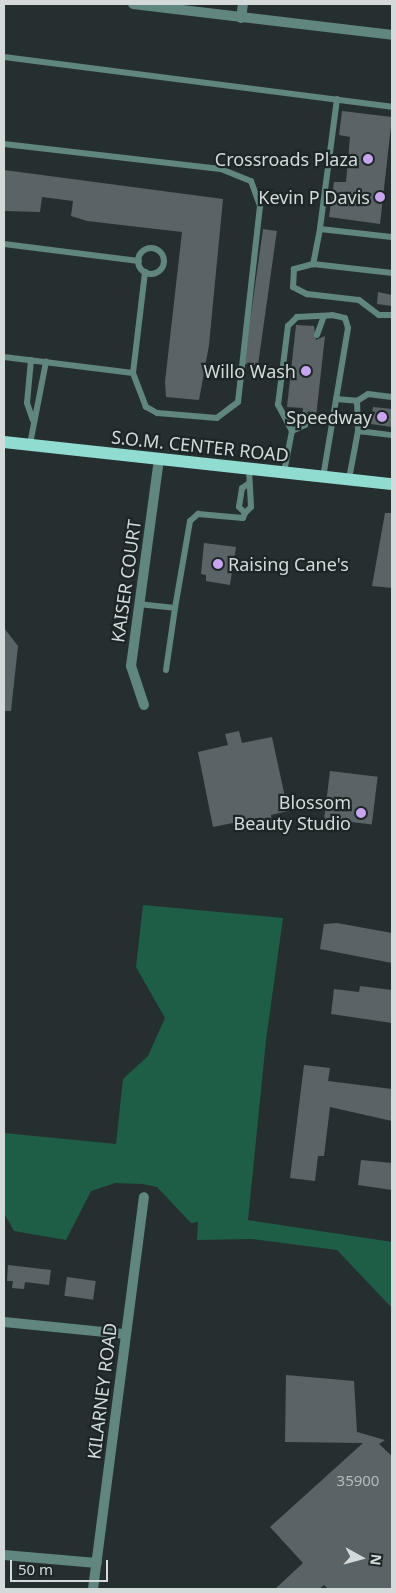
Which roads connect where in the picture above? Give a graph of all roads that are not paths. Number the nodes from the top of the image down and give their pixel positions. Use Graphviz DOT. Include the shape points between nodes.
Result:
graph roads {
  1 [pos="133,4"];
  2 [pos="243,4"];
  3 [pos="241,18"];
  4 [pos="392,35"];
  5 [pos="4,58"];
  6 [pos="337,99"];
  7 [pos="392,107"];
  8 [pos="4,144"];
  9 [pos="320,229"];
  10 [pos="392,237"];
  11 [pos="4,244"];
  12 [pos="138,261"];
  13 [pos="313,264"];
  14 [pos="145,272"];
  15 [pos="392,273"];
  16 [pos="392,315"];
  17 [pos="324,316"];
  18 [pos="317,335"];
  19 [pos="4,357"];
  20 [pos="31,360"];
  21 [pos="46,362"];
  22 [pos="133,373"];
  23 [pos="392,397"];
  24 [pos="336,399"];
  25 [pos="357,401"];
  26 [pos="308,416"];
  27 [pos="33,420"];
  28 [pos="292,430"];
  29 [pos="358,431"];
  30 [pos="392,435"];
  31 [pos="4,442"];
  32 [pos="30,444"];
  33 [pos="159,459"];
  34 [pos="249,469"];
  35 [pos="284,472"];
  36 [pos="323,477"];
  37 [pos="349,480"];
  38 [pos="248,484"];
  39 [pos="392,484"];
  40 [pos="245,513"];
  41 [pos="138,604"];
  42 [pos="175,608"];
  43 [pos="166,670"];
  44 [pos="144,705"];
  45 [pos="144,1197"];
  46 [pos="4,1322"];
  47 [pos="125,1334"];
  48 [pos="4,1555"];
  49 [pos="96,1563"];
  50 [pos="93,1589"];
  1 -- 3 [label="street"];
  2 -- 3 [label="street"];
  3 -- 4 [label="street"];
  5 -- 6 [label="lane"];
  6 -- 7 [label="lane"];
  6 -- 9 [label="lane"];
  8 -- 22 [label="lane" via="222,169 250,181 260,206 238,402 217,418 157,413 146,407"];
  9 -- 10 [label="lane"];
  9 -- 13 [label="lane"];
  11 -- 12 [label="lane"];
  12 -- 14 [label="lane"];
  12 -- 14 [label="lane" via="148,249 162,255 160,270"];
  13 -- 15 [label="lane"];
  13 -- 16 [label="lane" via="294,269 293,287 306,294 359,300 379,315"];
  14 -- 22 [label="lane"];
  17 -- 18 [label="lane"];
  17 -- 24 [label="lane" via="339,316 348,322"];
  17 -- 28 [label="lane" via="297,317 288,326 278,405"];
  19 -- 20 [label="lane"];
  20 -- 21 [label="lane"];
  20 -- 27 [label="lane" via="27,410"];
  21 -- 22 [label="lane"];
  21 -- 27 [label="lane" via="43,398"];
  23 -- 25 [label="lane" via="368,394"];
  24 -- 25 [label="lane"];
  24 -- 36 [label="lane"];
  25 -- 29 [label="lane"];
  26 -- 28 [label="lane" via="305,426"];
  27 -- 32 [label="lane"];
  28 -- 35 [label="lane"];
  29 -- 30 [label="lane"];
  29 -- 37 [label="lane"];
  31 -- 32 [label="main road, S.O.M. CENTER ROAD"];
  32 -- 33 [label="main road, S.O.M. CENTER ROAD"];
  33 -- 34 [label="main road, S.O.M. CENTER ROAD"];
  33 -- 41 [label="street, KAISER COURT"];
  34 -- 35 [label="main road, S.O.M. CENTER ROAD"];
  34 -- 38 [label="lane"];
  35 -- 36 [label="main road, S.O.M. CENTER ROAD"];
  36 -- 37 [label="main road, S.O.M. CENTER ROAD"];
  37 -- 39 [label="main road, S.O.M. CENTER ROAD"];
  38 -- 40 [label="lane" via="251,507"];
  38 -- 40 [label="lane" via="242,488 239,507"];
  40 -- 42 [label="lane" via="243,518 198,514 190,521"];
  41 -- 42 [label="lane"];
  41 -- 44 [label="street, KAISER COURT" via="131,666"];
  42 -- 43 [label="lane"];
  45 -- 47 [label="street, KILARNEY ROAD"];
  46 -- 47 [label="street"];
  47 -- 49 [label="street, KILARNEY ROAD"];
  48 -- 49 [label="street"];
  49 -- 50 [label="street, KILARNEY ROAD"];
}
